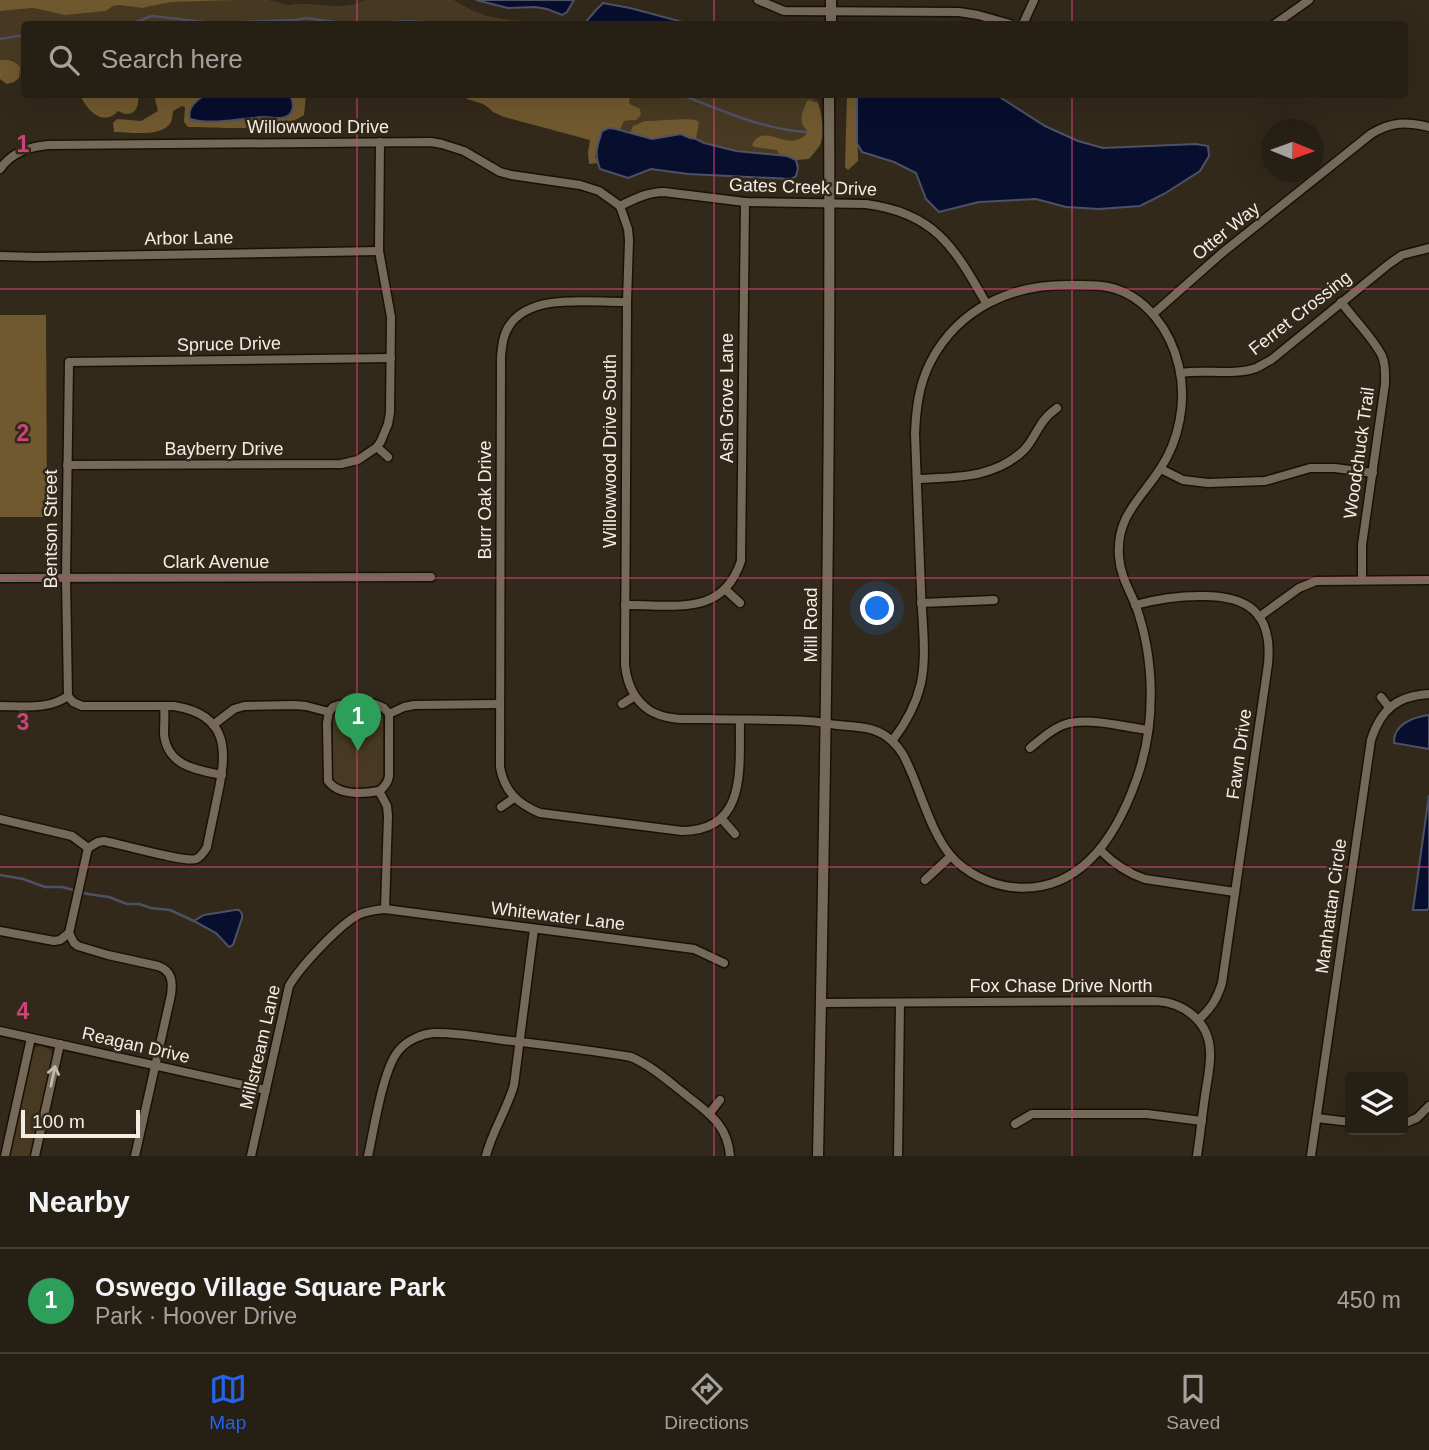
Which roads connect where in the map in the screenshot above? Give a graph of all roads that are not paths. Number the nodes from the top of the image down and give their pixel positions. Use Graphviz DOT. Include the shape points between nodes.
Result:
graph roads {
  1 [pos="1034,0"];
  2 [pos="1309,0"];
  3 [pos="761,1"];
  4 [pos="831,6"];
  5 [pos="999,21"];
  6 [pos="1024,21"];
  7 [pos="1279,21"];
  8 [pos="830,98"];
  9 [pos="1429,127"];
  10 [pos="380,142"];
  11 [pos="3,158"];
  12 [pos="0,169"];
  13 [pos="745,202"];
  14 [pos="830,203"];
  15 [pos="620,206"];
  16 [pos="1429,248"];
  17 [pos="379,251"];
  18 [pos="0,256"];
  19 [pos="627,302"];
  20 [pos="1341,302"];
  21 [pos="985,303"];
  22 [pos="1153,314"];
  23 [pos="391,358"];
  24 [pos="69,362"];
  25 [pos="1181,373"];
  26 [pos="1057,408"];
  27 [pos="377,447"];
  28 [pos="388,457"];
  29 [pos="67,465"];
  30 [pos="1161,469"];
  31 [pos="1373,473"];
  32 [pos="917,479"];
  33 [pos="431,577"];
  34 [pos="0,578"];
  35 [pos="66,578"];
  36 [pos="1362,580"];
  37 [pos="1429,580"];
  38 [pos="726,590"];
  39 [pos="995,600"];
  40 [pos="740,603"];
  41 [pos="922,603"];
  42 [pos="625,604"];
  43 [pos="1135,605"];
  44 [pos="1259,617"];
  45 [pos="1429,694"];
  46 [pos="68,696"];
  47 [pos="635,696"];
  48 [pos="1381,697"];
  49 [pos="500,704"];
  50 [pos="622,704"];
  51 [pos="0,706"];
  52 [pos="164,706"];
  53 [pos="1389,707"];
  54 [pos="329,712"];
  55 [pos="389,714"];
  56 [pos="740,720"];
  57 [pos="826,723"];
  58 [pos="213,725"];
  59 [pos="1148,730"];
  60 [pos="892,741"];
  61 [pos="1030,748"];
  62 [pos="222,775"];
  63 [pos="379,791"];
  64 [pos="514,798"];
  65 [pos="501,807"];
  66 [pos="722,818"];
  67 [pos="0,819"];
  68 [pos="735,834"];
  69 [pos="88,848"];
  70 [pos="1100,850"];
  71 [pos="951,856"];
  72 [pos="925,880"];
  73 [pos="1235,892"];
  74 [pos="385,909"];
  75 [pos="534,929"];
  76 [pos="0,931"];
  77 [pos="69,933"];
  78 [pos="724,963"];
  79 [pos="821,1003"];
  80 [pos="900,1003"];
  81 [pos="1198,1020"];
  82 [pos="0,1031"];
  83 [pos="31,1038"];
  84 [pos="519,1042"];
  85 [pos="60,1044"];
  86 [pos="155,1066"];
  87 [pos="266,1090"];
  88 [pos="720,1100"];
  89 [pos="1429,1106"];
  90 [pos="709,1114"];
  91 [pos="1317,1118"];
  92 [pos="1202,1121"];
  93 [pos="1345,1121"];
  94 [pos="1408,1122"];
  95 [pos="1015,1124"];
  96 [pos="5,1156"];
  97 [pos="35,1156"];
  98 [pos="135,1156"];
  99 [pos="251,1156"];
  100 [pos="368,1156"];
  101 [pos="486,1156"];
  102 [pos="730,1156"];
  103 [pos="818,1156"];
  104 [pos="898,1156"];
  105 [pos="1197,1156"];
  106 [pos="1311,1156"];
  1 -- 6 [label="street"];
  2 -- 7 [label="street"];
  3 -- 4 [label="street" via="784,10"];
  4 -- 5 [label="street" via="959,12"];
  8 -- 14 [label="street, Mill Road"];
  9 -- 22 [label="street, Otter Way" via="1405,122 1371,134"];
  10 -- 11 [label="street, Willowwood Drive" via="48,145"];
  10 -- 15 [label="street, Willowwood Drive" via="453,146 499,172 580,185"];
  10 -- 17 [label="street"];
  11 -- 12 [label="street, Willowwood Drive"];
  13 -- 14 [label="street, Gates Creek Drive"];
  13 -- 15 [label="street, Gates Creek Drive" via="656,192"];
  13 -- 38 [label="street, Ash Grove Lane" via="742,553"];
  14 -- 21 [label="street, Gates Creek Drive" via="883,206 927,224 955,252"];
  14 -- 57 [label="street, Mill Road"];
  15 -- 19 [label="street, Willowwood Drive South" via="629,240"];
  16 -- 20 [label="street, Ferret Crossing" via="1402,255"];
  17 -- 18 [label="street, Arbor Lane"];
  17 -- 23 [label="street" via="391,317"];
  19 -- 42 [label="street, Willowwood Drive South"];
  19 -- 49 [label="street, Burr Oak Drive" via="540,304 509,325 503,340"];
  20 -- 25 [label="street, Ferret Crossing" via="1255,368"];
  20 -- 31 [label="street, Woodchuck Trail" via="1382,356 1385,370"];
  21 -- 22 [label="street" via="1036,286 1091,285 1126,293"];
  21 -- 32 [label="street" via="944,342 923,380 915,419"];
  22 -- 25 [label="street" via="1172,345"];
  23 -- 24 [label="street, Spruce Drive"];
  23 -- 27 [label="street" via="390,413"];
  24 -- 29 [label="street, Bentson Street"];
  25 -- 30 [label="street" via="1179,426"];
  26 -- 32 [label="street" via="1024,450 997,469 967,477"];
  27 -- 28 [label="street"];
  27 -- 29 [label="street, Bayberry Drive" via="358,460 341,464"];
  29 -- 35 [label="street, Bentson Street"];
  30 -- 31 [label="street" via="1183,480 1208,483 1265,481 1310,468"];
  30 -- 43 [label="street" via="1128,513 1120,537 1123,579"];
  31 -- 36 [label="street, Woodchuck Trail" via="1362,545"];
  32 -- 41 [label="street"];
  33 -- 35 [label="street, Clark Avenue"];
  34 -- 35 [label="street, Clark Avenue"];
  35 -- 46 [label="street, Bentson Street"];
  36 -- 37 [label="street"];
  36 -- 44 [label="street" via="1307,584"];
  38 -- 40 [label="street"];
  38 -- 42 [label="street" via="699,604"];
  39 -- 41 [label="street"];
  41 -- 60 [label="street" via="922,680 909,716"];
  42 -- 47 [label="street, Willowwood Drive South" via="626,677"];
  43 -- 44 [label="street" via="1168,597 1227,597"];
  43 -- 59 [label="street" via="1150,680"];
  44 -- 73 [label="street, Fawn Drive" via="1268,637 1268,664"];
  45 -- 53 [label="street"];
  46 -- 51 [label="street" via="48,706"];
  46 -- 52 [label="street" via="82,706"];
  47 -- 50 [label="street"];
  47 -- 56 [label="street" via="664,717"];
  48 -- 53 [label="street"];
  49 -- 55 [label="street" via="414,705"];
  49 -- 64 [label="street, Burr Oak Drive" via="500,767"];
  52 -- 58 [label="street" via="199,713"];
  52 -- 62 [label="street" via="164,734 173,757 193,769"];
  53 -- 91 [label="street, Manhattan Circle" via="1371,740"];
  54 -- 55 [label="street" via="339,705 375,704"];
  54 -- 58 [label="street" via="295,705 244,706"];
  54 -- 63 [label="street" via="328,781 338,791"];
  55 -- 63 [label="street" via="389,776"];
  56 -- 57 [label="street"];
  56 -- 66 [label="street" via="737,789"];
  57 -- 60 [label="street" via="864,727"];
  57 -- 79 [label="street, Mill Road"];
  58 -- 62 [label="street" via="223,750"];
  59 -- 61 [label="street" via="1079,722 1055,729"];
  59 -- 70 [label="street" via="1138,775"];
  60 -- 71 [label="street" via="903,754"];
  62 -- 69 [label="street" via="207,847 197,858 183,859 104,841"];
  63 -- 74 [label="street" via="388,816"];
  64 -- 65 [label="street"];
  64 -- 66 [label="street" via="540,813 682,831"];
  66 -- 68 [label="street"];
  67 -- 69 [label="street" via="61,832"];
  69 -- 77 [label="street"];
  70 -- 71 [label="street" via="1063,879 1030,887 983,879"];
  70 -- 73 [label="street" via="1124,870 1145,879"];
  71 -- 72 [label="street"];
  73 -- 81 [label="street, Fawn Drive" via="1222,983 1212,1007"];
  74 -- 75 [label="street, Whitewater Lane"];
  74 -- 87 [label="street, Millstream Lane" via="360,914 346,923 296,974 289,986"];
  75 -- 78 [label="street, Whitewater Lane" via="694,949"];
  75 -- 84 [label="street"];
  76 -- 77 [label="street" via="54,941"];
  77 -- 86 [label="street" via="78,946 158,966 171,975 172,991"];
  79 -- 80 [label="street, Fox Chase Drive North"];
  79 -- 103 [label="street, Mill Road"];
  80 -- 81 [label="street, Fox Chase Drive North" via="1165,1001"];
  80 -- 104 [label="street"];
  81 -- 92 [label="street" via="1210,1049"];
  82 -- 83 [label="street, Reagan Drive"];
  83 -- 85 [label="street, Reagan Drive"];
  83 -- 96 [label="street"];
  84 -- 90 [label="street" via="631,1057"];
  84 -- 100 [label="street" via="430,1033 414,1038 391,1062"];
  84 -- 101 [label="street" via="510,1099"];
  85 -- 86 [label="street, Reagan Drive"];
  97 -- 85 [label="street, one-way"];
  86 -- 87 [label="street, Reagan Drive"];
  86 -- 98 [label="street"];
  87 -- 99 [label="street, Millstream Lane"];
  88 -- 90 [label="street"];
  89 -- 94 [label="street"];
  90 -- 102 [label="street" via="726,1135"];
  91 -- 93 [label="street"];
  91 -- 106 [label="street, Manhattan Circle"];
  92 -- 95 [label="street" via="1147,1114 1032,1114"];
  92 -- 105 [label="street"];
}
